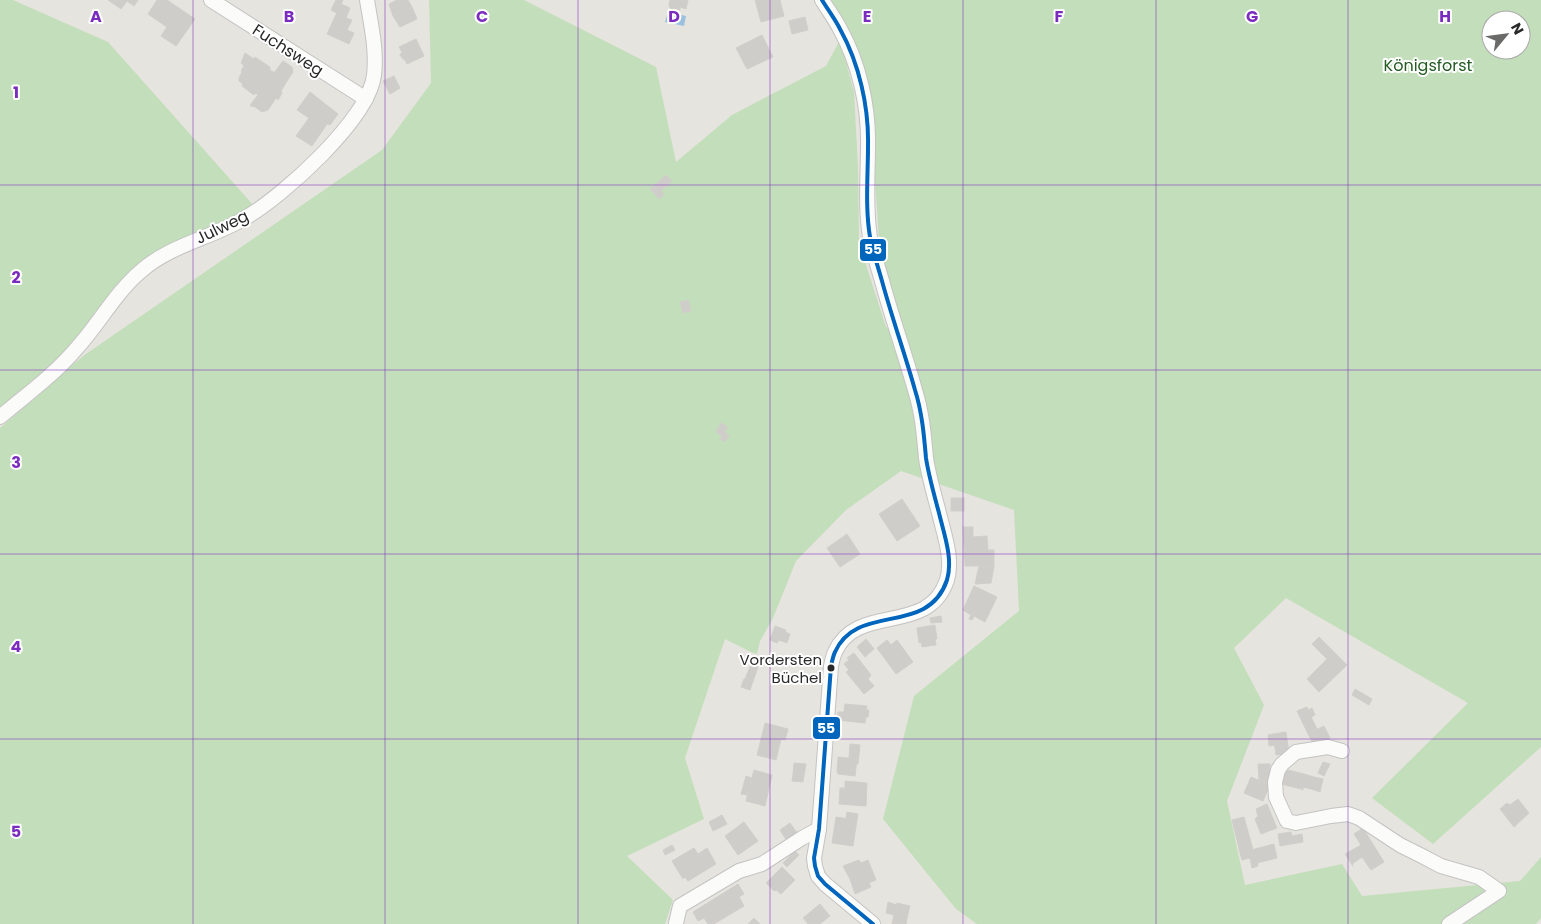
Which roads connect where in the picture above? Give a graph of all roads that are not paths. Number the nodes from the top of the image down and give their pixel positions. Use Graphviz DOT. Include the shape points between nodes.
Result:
graph roads {
  1 [pos="211,0"];
  2 [pos="367,0"];
  3 [pos="822,0"];
  4 [pos="366,99"];
  5 [pos="0,417"];
  6 [pos="1342,751"];
  7 [pos="819,829"];
  8 [pos="676,923"];
  9 [pos="873,924"];
  10 [pos="1449,924"];
  1 -- 4 [label="street, Fuchsweg"];
  2 -- 4 [label="street, Julweg" via="374,77"];
  3 -- 7 [label="street" via="851,52 859,80 867,116 870,237 916,391 929,474 949,557 947,580 931,605 906,616 855,629 835,652 831,666"];
  4 -- 5 [label="street, Julweg" via="342,133 282,191 246,218 176,249 141,270 119,293 76,350"];
  6 -- 10 [label="street" via="1328,747 1296,752 1282,764 1274,782 1276,797 1287,821 1296,823 1348,814 1441,866 1479,877 1499,891"];
  7 -- 8 [label="street" via="762,864 739,871 680,906"];
  7 -- 9 [label="street" via="814,858 818,876"];
}
